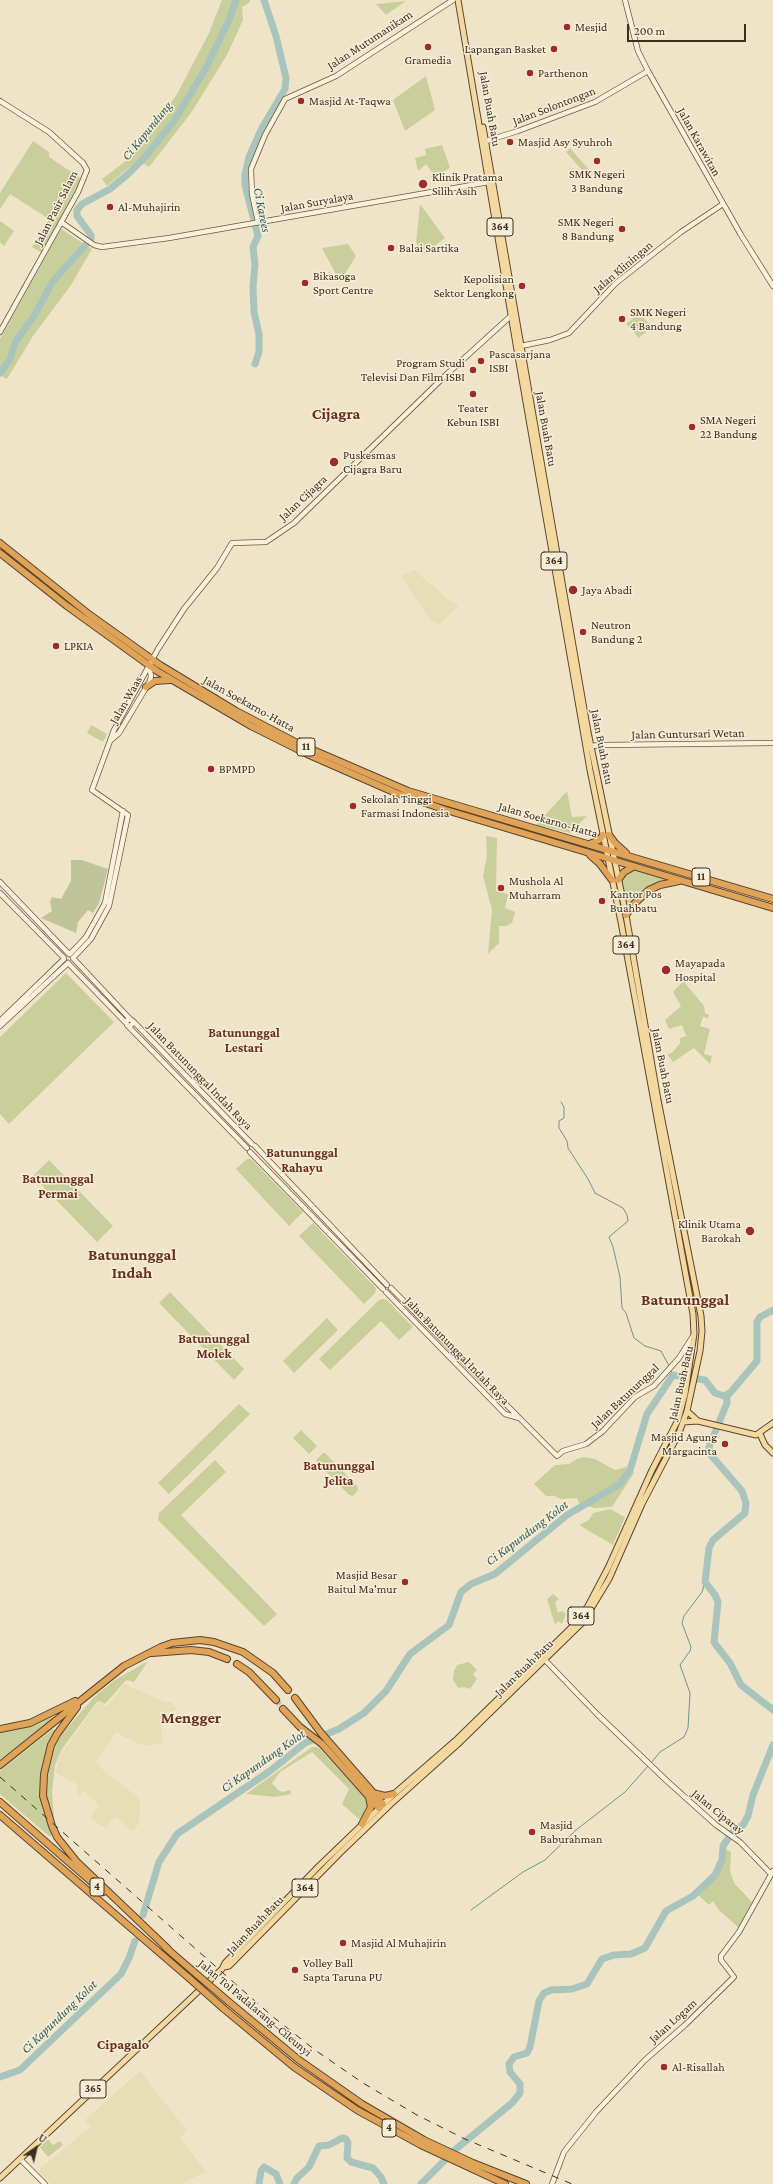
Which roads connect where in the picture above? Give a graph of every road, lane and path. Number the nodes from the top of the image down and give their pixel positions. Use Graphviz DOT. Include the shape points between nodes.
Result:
graph roads {
  1 [pos="453,0"];
  2 [pos="460,0"];
  3 [pos="625,0"];
  4 [pos="648,71"];
  5 [pos="0,101"];
  6 [pos="486,141"];
  7 [pos="489,182"];
  8 [pos="723,204"];
  9 [pos="61,222"];
  10 [pos="257,223"];
  11 [pos="773,286"];
  12 [pos="513,314"];
  13 [pos="0,332"];
  14 [pos="521,346"];
  15 [pos="517,353"];
  16 [pos="0,543"];
  17 [pos="0,553"];
  18 [pos="152,660"];
  19 [pos="149,666"];
  20 [pos="174,682"];
  21 [pos="146,687"];
  22 [pos="111,741"];
  23 [pos="773,743"];
  24 [pos="591,746"];
  25 [pos="123,811"];
  26 [pos="606,835"];
  27 [pos="589,844"];
  28 [pos="606,848"];
  29 [pos="612,850"];
  30 [pos="587,852"];
  31 [pos="628,855"];
  32 [pos="608,859"];
  33 [pos="615,862"];
  34 [pos="633,867"];
  35 [pos="615,880"];
  36 [pos="681,880"];
  37 [pos="0,882"];
  38 [pos="0,892"];
  39 [pos="773,899"];
  40 [pos="773,908"];
  41 [pos="626,916"];
  42 [pos="71,956"];
  43 [pos="66,961"];
  44 [pos="640,1010"];
  45 [pos="0,1021"];
  46 [pos="132,1021"];
  47 [pos="126,1022"];
  48 [pos="0,1026"];
  49 [pos="129,1027"];
  50 [pos="254,1145"];
  51 [pos="249,1150"];
  52 [pos="684,1222"];
  53 [pos="677,1224"];
  54 [pos="389,1286"];
  55 [pos="384,1290"];
  56 [pos="694,1334"];
  57 [pos="679,1358"];
  58 [pos="691,1361"];
  59 [pos="687,1411"];
  60 [pos="519,1418"];
  61 [pos="698,1421"];
  62 [pos="683,1422"];
  63 [pos="773,1423"];
  64 [pos="759,1436"];
  65 [pos="773,1453"];
  66 [pos="557,1456"];
  67 [pos="610,1569"];
  68 [pos="606,1578"];
  69 [pos="148,1653"];
  70 [pos="227,1659"];
  71 [pos="545,1660"];
  72 [pos="237,1664"];
  73 [pos="288,1690"];
  74 [pos="90,1692"];
  75 [pos="295,1698"];
  76 [pos="276,1700"];
  77 [pos="284,1709"];
  78 [pos="0,1728"];
  79 [pos="444,1753"];
  80 [pos="0,1765"];
  81 [pos="370,1794"];
  82 [pos="394,1794"];
  83 [pos="0,1802"];
  84 [pos="383,1808"];
  85 [pos="0,1815"];
  86 [pos="362,1824"];
  87 [pos="772,1872"];
  88 [pos="168,1950"];
  89 [pos="224,1967"];
  90 [pos="422,2143"];
  91 [pos="20,2158"];
  92 [pos="471,2166"];
  93 [pos="0,2178"];
  94 [pos="552,2182"];
  95 [pos="45,2184"];
  96 [pos="505,2184"];
  97 [pos="526,2184"];
  1 -- 10 [label="street, Jalan Mutumanikam" via="336,76 285,99 265,135 251,169"];
  2 -- 6 [label="main road, Jalan Buah Batu / 364"];
  2 -- 7 [label="main road, Jalan Buah Batu / 364"];
  3 -- 4 [label="street, Jalan Karawitan" via="638,51"];
  4 -- 6 [label="street, Jalan Solontongan" via="595,102"];
  4 -- 8 [label="street, Jalan Karawitan"];
  5 -- 9 [label="street, Jalan Pasir Salam" via="48,132 86,168 84,180"];
  6 -- 12 [label="main road, Jalan Buah Batu / 364"];
  7 -- 10 [label="street, Jalan Suryalaya"];
  7 -- 12 [label="main road, Jalan Buah Batu / 364"];
  8 -- 11 [label="street, Jalan Karawitan"];
  8 -- 14 [label="street, Jalan Kliningan" via="681,232 616,283 569,334"];
  9 -- 10 [label="street, Jalan Suryalaya" via="94,245 109,246"];
  9 -- 13 [label="street, Jalan Pasir Salam"];
  12 -- 14 [label="main road, Jalan Buah Batu / 364"];
  12 -- 15 [label="main road, Jalan Buah Batu / 364"];
  12 -- 18 [label="street, Jalan Cijagra" via="294,522 266,542 232,543 217,568 184,609"];
  14 -- 15 [label="street"];
  14 -- 24 [label="main road, Jalan Buah Batu / 364"];
  15 -- 26 [label="main road, Jalan Buah Batu / 364"];
  16 -- 18 [label="highway, Jalan Soekarno-Hatta / 11"];
  17 -- 19 [label="highway, Jalan Soekarno-Hatta / 11"];
  18 -- 19 [label="street, Jalan Waas"];
  18 -- 27 [label="highway, Jalan Soekarno-Hatta / 11" via="260,724 396,786"];
  19 -- 20 [label="highway, Jalan Soekarno-Hatta / 11"];
  19 -- 21 [label="street, Jalan Waas" via="151,676"];
  19 -- 22 [label="street, Jalan Waas" via="114,730"];
  20 -- 21 [label="highway" via="160,680"];
  20 -- 30 [label="highway, Jalan Soekarno-Hatta / 11" via="272,737 396,793"];
  21 -- 22 [label="street, Jalan Waas" via="119,733"];
  22 -- 25 [label="street, Jalan Waas" via="92,790"];
  23 -- 24 [label="street, Jalan Guntursari Wetan"];
  24 -- 26 [label="main road, Jalan Buah Batu / 364"];
  25 -- 42 [label="street" via="105,903 86,937"];
  25 -- 42 [label="street, Jalan Waas" via="128,815 109,906 91,939"];
  26 -- 27 [label="highway"];
  26 -- 28 [label="main road, Jalan Buah Batu / 364"];
  26 -- 29 [label="main road, Jalan Buah Batu / 364"];
  26 -- 31 [label="highway"];
  27 -- 28 [label="highway, Jalan Soekarno-Hatta / 11"];
  28 -- 29 [label="highway, Jalan Soekarno-Hatta / 11"];
  28 -- 32 [label="main road, Jalan Buah Batu / 364"];
  29 -- 31 [label="highway, Jalan Soekarno-Hatta / 11"];
  29 -- 33 [label="main road, Jalan Buah Batu / 364"];
  30 -- 32 [label="highway, Jalan Soekarno-Hatta / 11"];
  30 -- 35 [label="highway"];
  31 -- 39 [label="highway, Jalan Soekarno-Hatta / 11"];
  32 -- 33 [label="highway, Jalan Soekarno-Hatta / 11"];
  32 -- 35 [label="main road, Jalan Buah Batu / 364"];
  33 -- 34 [label="highway, Jalan Soekarno-Hatta / 11"];
  33 -- 35 [label="main road, Jalan Buah Batu / 364"];
  34 -- 35 [label="highway"];
  34 -- 36 [label="highway, Jalan Soekarno-Hatta / 11"];
  35 -- 41 [label="main road, Jalan Buah Batu / 364"];
  35 -- 44 [label="main road, Jalan Buah Batu / 364"];
  36 -- 40 [label="highway, Jalan Soekarno-Hatta / 11"];
  36 -- 41 [label="highway" via="649,890"];
  37 -- 42 [label="street, Jalan Batununggal Indah Raya"];
  38 -- 43 [label="street"];
  41 -- 44 [label="main road, Jalan Buah Batu / 364"];
  42 -- 43 [label="street"];
  42 -- 43 [label="street"];
  42 -- 46 [label="street, Jalan Batununggal Indah Raya"];
  43 -- 45 [label="street"];
  43 -- 47 [label="street"];
  43 -- 48 [label="street"];
  44 -- 52 [label="main road, Jalan Buah Batu / 364"];
  44 -- 53 [label="main road, Jalan Buah Batu / 364"];
  46 -- 47 [label="street"];
  46 -- 49 [label="street"];
  46 -- 50 [label="street, Jalan Batununggal Indah Raya"];
  47 -- 49 [label="street, Jalan Batununggal Indah Raya"];
  49 -- 51 [label="street, Jalan Batununggal Indah Raya"];
  50 -- 51 [label="street" via="249,1144"];
  50 -- 51 [label="street" via="255,1150"];
  50 -- 54 [label="street, Jalan Batununggal Indah Raya"];
  51 -- 55 [label="street, Jalan Batununggal Indah Raya"];
  52 -- 53 [label="main road"];
  52 -- 59 [label="main road, Jalan Buah Batu / 364" via="702,1331"];
  53 -- 56 [label="main road, Jalan Buah Batu / 364" via="693,1314"];
  54 -- 55 [label="street"];
  54 -- 60 [label="street, Jalan Batununggal Indah Raya"];
  55 -- 60 [label="street, Jalan Batununggal Indah Raya" via="505,1414"];
  56 -- 57 [label="street, Jalan Batununggal"];
  56 -- 58 [label="main road, Jalan Buah Batu / 364"];
  57 -- 58 [label="street"];
  57 -- 66 [label="street, Jalan Batununggal" via="654,1386 635,1397 614,1421 592,1440 563,1451"];
  58 -- 67 [label="main road, Jalan Buah Batu / 364" via="678,1420 652,1470"];
  59 -- 61 [label="main road"];
  59 -- 62 [label="main road, Jalan Buah Batu / 364"];
  60 -- 66 [label="street, Jalan Batununggal Indah Raya"];
  61 -- 62 [label="main road"];
  61 -- 64 [label="main road"];
  62 -- 67 [label="main road, Jalan Buah Batu / 364"];
  63 -- 64 [label="main road"];
  64 -- 65 [label="main road"];
  67 -- 68 [label="main road, Jalan Buah Batu / 364"];
  68 -- 71 [label="main road, Jalan Buah Batu / 364" via="583,1622"];
  68 -- 79 [label="main road, Jalan Buah Batu / 364" via="575,1624"];
  69 -- 70 [label="highway" via="192,1650 209,1652"];
  69 -- 73 [label="highway" via="172,1643 200,1640 214,1642 255,1659 273,1673"];
  69 -- 74 [label="highway" via="124,1666"];
  71 -- 79 [label="main road, Jalan Buah Batu / 364"];
  71 -- 87 [label="street, Jalan Ciparay" via="597,1714 696,1808"];
  72 -- 76 [label="highway" via="250,1672"];
  74 -- 78 [label="highway" via="30,1723"];
  74 -- 80 [label="highway"];
  74 -- 88 [label="highway" via="71,1713 51,1745 44,1774 43,1796 47,1814 57,1837 77,1862"];
  75 -- 81 [label="highway"];
  77 -- 81 [label="highway"];
  79 -- 82 [label="main road, Jalan Buah Batu / 364"];
  79 -- 84 [label="main road, Jalan Buah Batu / 364"];
  81 -- 82 [label="highway"];
  81 -- 84 [label="highway"];
  81 -- 86 [label="highway" via="371,1807"];
  82 -- 84 [label="main road, Jalan Buah Batu / 364"];
  83 -- 88 [label="highway, Jalan Tol Padalarang–Cileunyi / 4"];
  84 -- 86 [label="main road, Jalan Buah Batu / 364"];
  84 -- 89 [label="main road, Jalan Buah Batu / 364" via="229,1966"];
  85 -- 90 [label="highway, Jalan Tol Padalarang–Cileunyi / 4, bridge" via="294,2067 357,2110"];
  86 -- 89 [label="main road, Jalan Buah Batu / 364" via="247,1940"];
  87 -- 94 [label="street, Jalan Logam" via="737,1936 721,1956 721,1960 734,1977 686,2025 656,2049 596,2112 564,2152"];
  88 -- 90 [label="highway, Jalan Tol Padalarang–Cileunyi / 4, bridge" via="299,2060"];
  89 -- 91 [label="main road, Jalan Buah Batu / 365"];
  90 -- 92 [label="highway, Jalan Tol Padalarang–Cileunyi / 4"];
  91 -- 93 [label="main road, 365"];
  91 -- 95 [label="street"];
  92 -- 96 [label="highway, Jalan Tol Padalarang–Cileunyi / 4"];
  92 -- 97 [label="highway, Jalan Tol Padalarang–Cileunyi / 4"];
}
